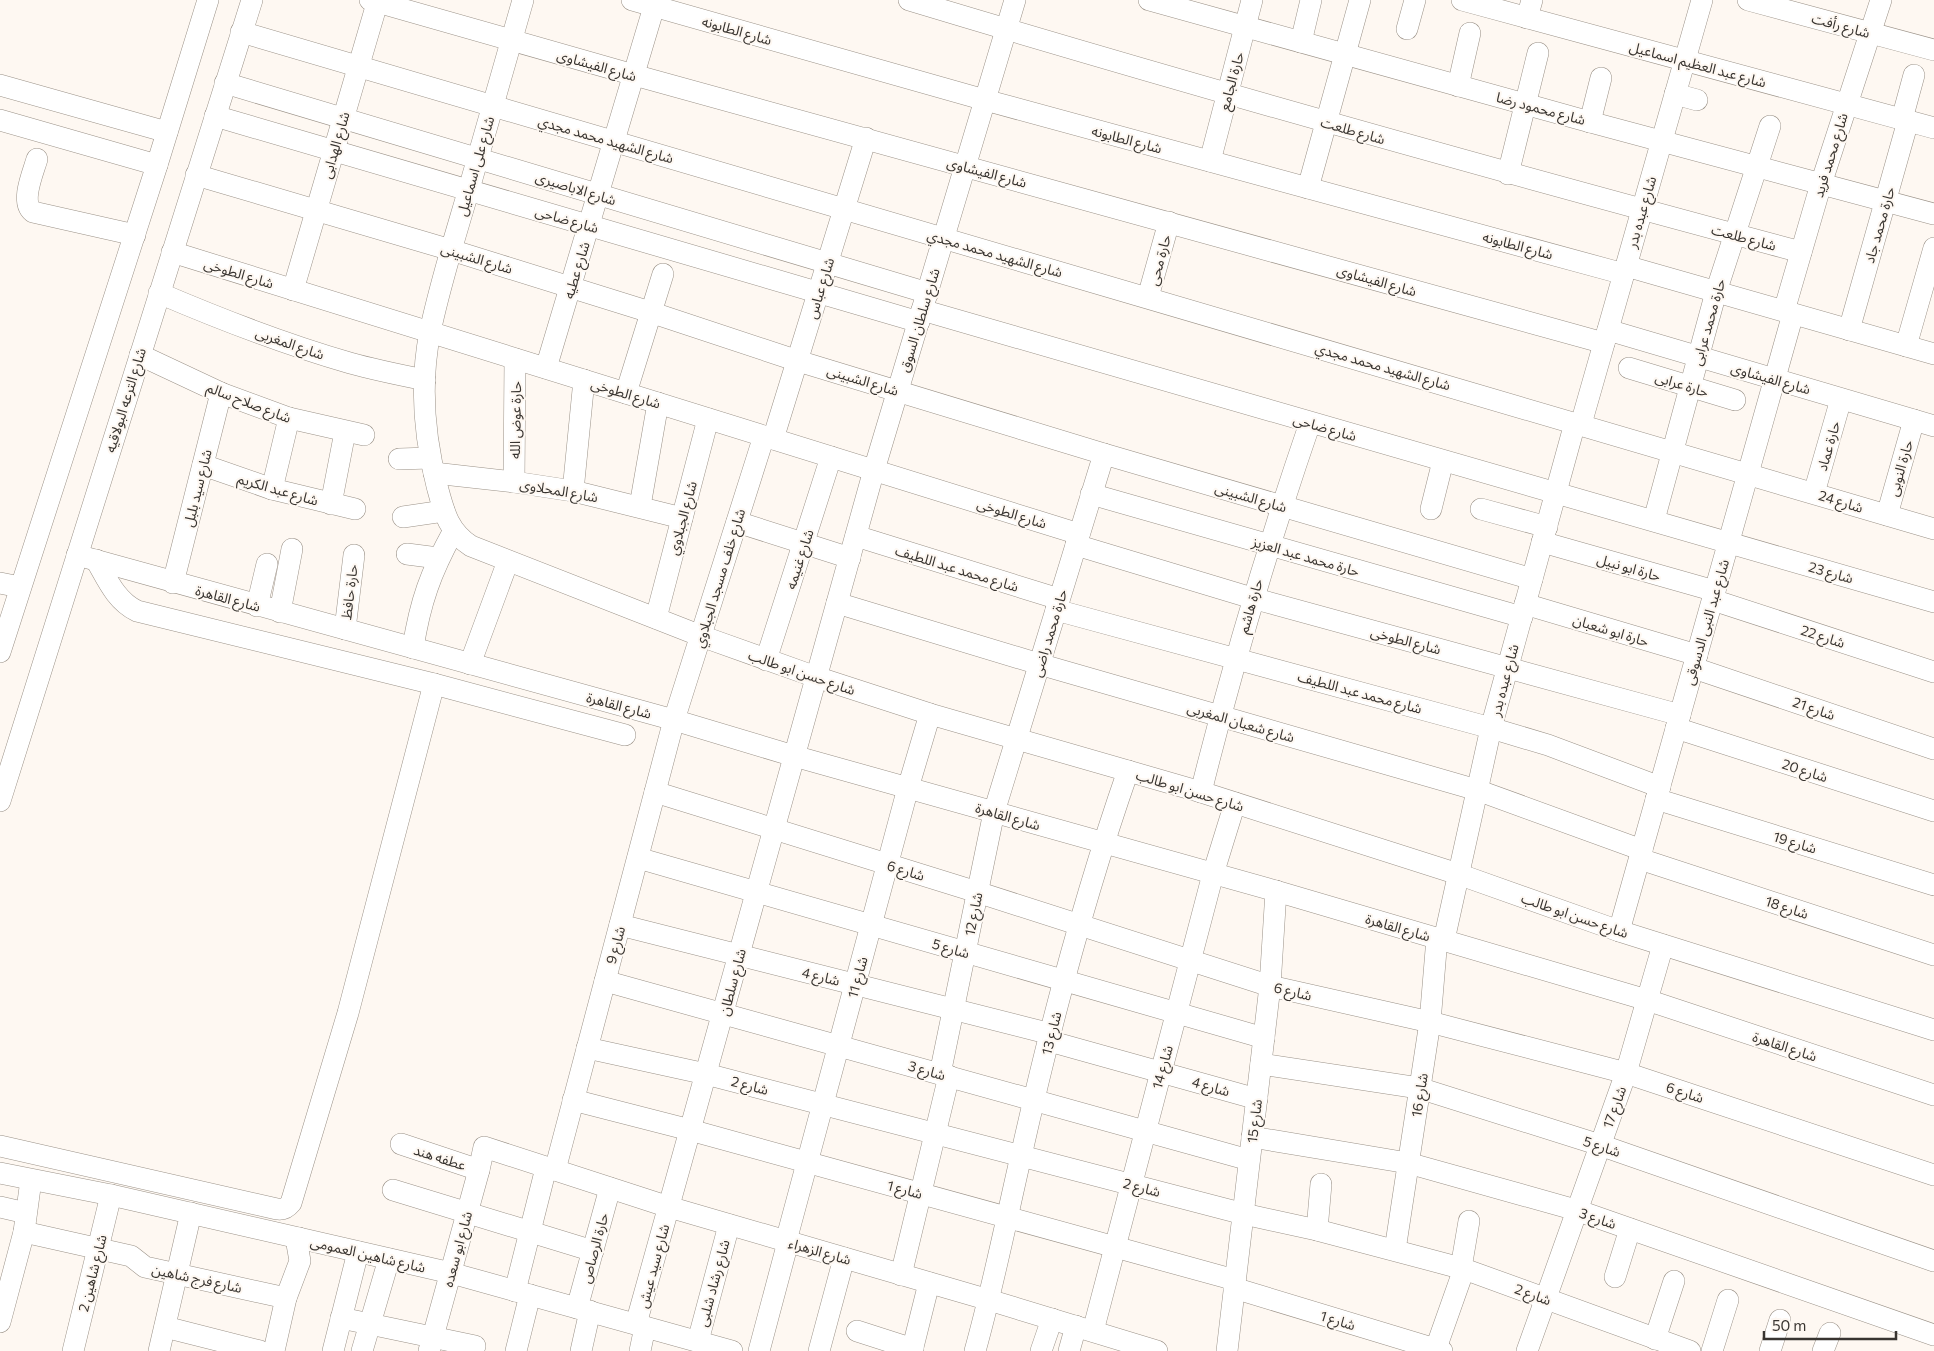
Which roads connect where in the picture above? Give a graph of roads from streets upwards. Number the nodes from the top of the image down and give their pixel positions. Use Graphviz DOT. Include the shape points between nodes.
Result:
graph roads {
  1 [pos="208,0"];
  2 [pos="252,0"];
  3 [pos="523,0"];
  4 [pos="632,0"];
  5 [pos="908,0"];
  6 [pos="1015,0"];
  7 [pos="1149,0"];
  8 [pos="1252,0"];
  9 [pos="1311,0"];
  10 [pos="1360,0"];
  11 [pos="1415,0"];
  12 [pos="1462,0"];
  13 [pos="1702,0"];
  14 [pos="1748,0"];
  15 [pos="1881,0"];
  16 [pos="375,1"];
  17 [pos="655,3"];
  18 [pos="1188,5"];
  19 [pos="1529,9"];
  20 [pos="1245,27"];
  21 [pos="1407,29"];
  22 [pos="1006,30"];
  23 [pos="241,32"];
  24 [pos="1870,32"];
  25 [pos="1470,33"];
  26 [pos="511,40"];
  27 [pos="1301,42"];
  28 [pos="1933,47"];
  29 [pos="1538,52"];
  30 [pos="1345,54"];
  31 [pos="1685,60"];
  32 [pos="358,66"];
  33 [pos="634,75"];
  34 [pos="1914,75"];
  35 [pos="1601,78"];
  36 [pos="225,83"];
  37 [pos="0,85"];
  38 [pos="1458,86"];
  39 [pos="1228,94"];
  40 [pos="1675,94"];
  41 [pos="985,100"];
  42 [pos="1698,100"];
  43 [pos="1525,104"];
  44 [pos="1846,104"];
  45 [pos="492,106"];
  46 [pos="215,116"];
  47 [pos="343,118"];
  48 [pos="0,120"];
  49 [pos="1905,120"];
  50 [pos="1326,122"];
  51 [pos="1590,122"];
  52 [pos="1770,126"];
  53 [pos="1934,128"];
  54 [pos="168,132"];
  55 [pos="866,138"];
  56 [pos="614,141"];
  57 [pos="1662,141"];
  58 [pos="334,150"];
  59 [pos="478,158"];
  60 [pos="37,159"];
  61 [pos="1210,161"];
  62 [pos="157,165"];
  63 [pos="965,166"];
  64 [pos="1756,166"];
  65 [pos="1508,174"];
  66 [pos="196,175"];
  67 [pos="1821,184"];
  68 [pos="1308,188"];
  69 [pos="468,190"];
  70 [pos="598,194"];
  71 [pos="1886,201"];
  72 [pos="844,208"];
  73 [pos="316,210"];
  74 [pos="1642,210"];
  75 [pos="1934,214"];
  76 [pos="1169,222"];
  77 [pos="589,225"];
  78 [pos="1734,234"];
  79 [pos="135,235"];
  80 [pos="944,238"];
  81 [pos="1934,248"];
  82 [pos="451,250"];
  83 [pos="172,252"];
  84 [pos="1801,252"];
  85 [pos="828,263"];
  86 [pos="1625,270"];
  87 [pos="663,274"];
  88 [pos="570,287"];
  89 [pos="293,290"];
  90 [pos="1716,292"];
  91 [pos="159,293"];
  92 [pos="818,293"];
  93 [pos="1148,297"];
  94 [pos="923,308"];
  95 [pos="650,312"];
  96 [pos="1788,312"];
  97 [pos="1849,330"];
  98 [pos="430,332"];
  99 [pos="1606,337"];
  100 [pos="1906,346"];
  101 [pos="1934,354"];
  102 [pos="140,355"];
  103 [pos="1698,356"];
  104 [pos="515,359"];
  105 [pos="798,360"];
  106 [pos="546,368"];
  107 [pos="1629,368"];
  108 [pos="1775,379"];
  109 [pos="425,380"];
  110 [pos="584,380"];
  111 [pos="1690,386"];
  112 [pos="898,391"];
  113 [pos="221,393"];
  114 [pos="626,393"];
  115 [pos="1842,399"];
  116 [pos="1734,400"];
  117 [pos="658,403"];
  118 [pos="289,418"];
  119 [pos="708,419"];
  120 [pos="1310,423"];
  121 [pos="1924,423"];
  122 [pos="1578,424"];
  123 [pos="769,438"];
  124 [pos="1673,452"];
  125 [pos="1104,454"];
  126 [pos="832,457"];
  127 [pos="399,458"];
  128 [pos="1443,461"];
  129 [pos="203,466"];
  130 [pos="432,466"];
  131 [pos="874,470"];
  132 [pos="1748,474"];
  133 [pos="514,482"];
  134 [pos="272,489"];
  135 [pos="573,491"];
  136 [pos="1556,492"];
  137 [pos="1814,493"];
  138 [pos="1091,494"];
  139 [pos="331,504"];
  140 [pos="640,506"];
  141 [pos="1281,506"];
  142 [pos="355,509"];
  143 [pos="1431,509"];
  144 [pos="1481,509"];
  145 [pos="444,511"];
  146 [pos="1886,515"];
  147 [pos="403,516"];
  148 [pos="682,518"];
  149 [pos="1654,520"];
  150 [pos="737,522"];
  151 [pos="1934,529"];
  152 [pos="454,532"];
  153 [pos="1544,534"];
  154 [pos="856,536"];
  155 [pos="1077,540"];
  156 [pos="1729,542"];
  157 [pos="804,543"];
  158 [pos="1268,546"];
  159 [pos="292,549"];
  160 [pos="407,554"];
  161 [pos="354,555"];
  162 [pos="86,558"];
  163 [pos="438,558"];
  164 [pos="850,558"];
  165 [pos="508,561"];
  166 [pos="267,564"];
  167 [pos="1532,579"];
  168 [pos="173,583"];
  169 [pos="10,585"];
  170 [pos="1714,596"];
  171 [pos="1252,598"];
  172 [pos="1934,602"];
  173 [pos="837,603"];
  174 [pos="1058,604"];
  175 [pos="257,606"];
  176 [pos="1524,610"];
  177 [pos="280,612"];
  178 [pos="656,618"];
  179 [pos="345,630"];
  180 [pos="701,636"];
  181 [pos="413,648"];
  182 [pos="0,652"];
  183 [pos="1235,658"];
  184 [pos="766,660"];
  185 [pos="1695,661"];
  186 [pos="470,664"];
  187 [pos="1040,664"];
  188 [pos="1508,668"];
  189 [pos="1934,672"];
  190 [pos="816,678"];
  191 [pos="434,684"];
  192 [pos="930,714"];
  193 [pos="1220,715"];
  194 [pos="674,720"];
  195 [pos="1678,722"];
  196 [pos="1492,728"];
  197 [pos="625,735"];
  198 [pos="1017,738"];
  199 [pos="1934,749"];
  200 [pos="794,756"];
  201 [pos="1128,771"];
  202 [pos="908,788"];
  203 [pos="1477,790"];
  204 [pos="655,792"];
  205 [pos="1201,792"];
  206 [pos="1658,793"];
  207 [pos="0,801"];
  208 [pos="1235,803"];
  209 [pos="1934,811"];
  210 [pos="994,812"];
  211 [pos="774,829"];
  212 [pos="1103,843"];
  213 [pos="1641,854"];
  214 [pos="638,858"];
  215 [pos="887,864"];
  216 [pos="1213,874"];
  217 [pos="1458,874"];
  218 [pos="1934,885"];
  219 [pos="1276,891"];
  220 [pos="756,892"];
  221 [pos="977,892"];
  222 [pos="620,925"];
  223 [pos="871,925"];
  224 [pos="1079,925"];
  225 [pos="1619,931"];
  226 [pos="1440,939"];
  227 [pos="1663,945"];
  228 [pos="965,952"];
  229 [pos="739,955"];
  230 [pos="1934,955"];
  231 [pos="1190,961"];
  232 [pos="1065,980"];
  233 [pos="605,981"];
  234 [pos="855,984"];
  235 [pos="1270,986"];
  236 [pos="1647,1000"];
  237 [pos="954,1010"];
  238 [pos="1176,1012"];
  239 [pos="723,1014"];
  240 [pos="1430,1022"];
  241 [pos="1934,1030"];
  242 [pos="1050,1037"];
  243 [pos="1264,1038"];
  244 [pos="838,1046"];
  245 [pos="587,1048"];
  246 [pos="1261,1064"];
  247 [pos="1161,1072"];
  248 [pos="1626,1073"];
  249 [pos="706,1074"];
  250 [pos="944,1075"];
  251 [pos="1419,1088"];
  252 [pos="1934,1095"];
  253 [pos="1257,1099"];
  254 [pos="573,1100"];
  255 [pos="1034,1100"];
  256 [pos="823,1104"];
  257 [pos="690,1130"];
  258 [pos="1145,1131"];
  259 [pos="934,1133"];
  260 [pos="1252,1137"];
  261 [pos="401,1144"];
  262 [pos="1600,1145"];
  263 [pos="0,1146"];
  264 [pos="484,1148"];
  265 [pos="1021,1156"];
  266 [pos="1250,1160"];
  267 [pos="807,1162"];
  268 [pos="1408,1163"];
  269 [pos="550,1169"];
  270 [pos="479,1170"];
  271 [pos="0,1173"];
  272 [pos="1934,1175"];
  273 [pos="31,1180"];
  274 [pos="1131,1184"];
  275 [pos="1321,1184"];
  276 [pos="610,1188"];
  277 [pos="393,1190"];
  278 [pos="920,1193"];
  279 [pos="112,1195"];
  280 [pos="0,1207"];
  281 [pos="669,1207"];
  282 [pos="1576,1210"];
  283 [pos="467,1212"];
  284 [pos="191,1214"];
  285 [pos="1244,1214"];
  286 [pos="1008,1217"];
  287 [pos="1470,1221"];
  288 [pos="25,1222"];
  289 [pos="729,1225"];
  290 [pos="1630,1229"];
  291 [pos="1317,1230"];
  292 [pos="531,1232"];
  293 [pos="299,1238"];
  294 [pos="787,1241"];
  295 [pos="1115,1247"];
  296 [pos="98,1248"];
  297 [pos="1395,1250"];
  298 [pos="593,1251"];
  299 [pos="358,1252"];
  300 [pos="844,1258"];
  301 [pos="389,1259"];
  302 [pos="1934,1261"];
  303 [pos="1463,1269"];
  304 [pos="451,1273"];
  305 [pos="176,1274"];
  306 [pos="901,1275"];
  307 [pos="1615,1277"];
  308 [pos="1674,1281"];
  309 [pos="930,1283"];
  310 [pos="1235,1284"];
  311 [pos="523,1293"];
  312 [pos="286,1298"];
  313 [pos="1545,1299"];
  314 [pos="989,1300"];
  315 [pos="1728,1300"];
  316 [pos="584,1310"];
  317 [pos="341,1318"];
  318 [pos="1052,1319"];
  319 [pos="1780,1320"];
  320 [pos="0,1322"];
  321 [pos="369,1324"];
  322 [pos="641,1326"];
  323 [pos="165,1327"];
  324 [pos="1084,1329"];
  325 [pos="856,1332"];
  326 [pos="1934,1335"];
  327 [pos="1655,1338"];
  328 [pos="431,1345"];
  329 [pos="475,1346"];
  330 [pos="715,1347"];
  331 [pos="912,1350"];
  332 [pos="1153,1350"];
  333 [pos="1438,1350"];
  334 [pos="73,1351"];
  335 [pos="160,1351"];
  336 [pos="260,1351"];
  337 [pos="274,1351"];
  338 [pos="333,1351"];
  339 [pos="362,1351"];
  340 [pos="516,1351"];
  341 [pos="581,1351"];
  342 [pos="640,1351"];
  343 [pos="759,1351"];
  344 [pos="819,1351"];
  345 [pos="975,1351"];
  346 [pos="1041,1351"];
  347 [pos="1069,1351"];
  348 [pos="1227,1351"];
  349 [pos="1527,1351"];
  350 [pos="1690,1351"];
  351 [pos="1712,1351"];
  352 [pos="1770,1351"];
  1 -- 54 [label="street"];
  2 -- 23 [label="street, شارع الترعه البولاقيه"];
  3 -- 26 [label="street, شارع على اسماعيل"];
  4 -- 17 [label="street, شارع الطابونه"];
  5 -- 22 [label="street, شارع طلعت"];
  6 -- 22 [label="street, شارع سلطان السوق"];
  7 -- 18 [label="street, شارع محمود رضا"];
  8 -- 20 [label="street, حارة الجامع"];
  9 -- 27 [label="street"];
  10 -- 30 [label="street"];
  11 -- 21 [label="street"];
  12 -- 19 [label="street, شارع عبد العظيم اسماعيل"];
  13 -- 31 [label="street, شارع عبده بدر"];
  14 -- 24 [label="street, شارع رأفت"];
  15 -- 24 [label="street, شارع محمد فريد"];
  16 -- 26 [label="street, شارع الفيشاوى"];
  16 -- 32 [label="street, شارع الهدابى"];
  17 -- 33 [label="street, شارع عطيه"];
  17 -- 41 [label="street, شارع الطابونه"];
  18 -- 20 [label="street, شارع محمود رضا"];
  19 -- 31 [label="street, شارع عبد العظيم اسماعيل"];
  20 -- 27 [label="street, شارع محمود رضا"];
  20 -- 39 [label="street, حارة الجامع"];
  22 -- 39 [label="street, شارع طلعت"];
  22 -- 41 [label="street, شارع سلطان السوق"];
  23 -- 32 [label="street, شارع الشهيد محمد مجدي"];
  23 -- 36 [label="street, شارع الترعه البولاقيه"];
  24 -- 28 [label="street, شارع رأفت"];
  24 -- 44 [label="street, شارع محمد فريد"];
  25 -- 38 [label="street"];
  26 -- 33 [label="street, شارع الفيشاوى"];
  26 -- 45 [label="street, شارع على اسماعيل"];
  27 -- 30 [label="street, شارع محمود رضا"];
  29 -- 43 [label="street"];
  30 -- 38 [label="street, شارع محمود رضا"];
  30 -- 50 [label="street"];
  31 -- 40 [label="street, شارع عبده بدر"];
  31 -- 44 [label="street, شارع عبد العظيم اسماعيل"];
  32 -- 45 [label="street, شارع الشهيد محمد مجدي"];
  32 -- 47 [label="street, شارع الهدابى"];
  33 -- 55 [label="street, شارع الفيشاوى"];
  33 -- 56 [label="street, شارع عطيه"];
  34 -- 49 [label="street, حارة محمد جاد"];
  35 -- 51 [label="street"];
  36 -- 46 [label="street, شارع الترعه البولاقيه"];
  36 -- 47 [label="street, شارع الاباصيرى"];
  37 -- 54 [label="street"];
  38 -- 43 [label="street, شارع محمود رضا"];
  39 -- 50 [label="street, شارع طلعت"];
  39 -- 61 [label="street, حارة الجامع"];
  40 -- 42 [label="street"];
  40 -- 57 [label="street, شارع عبده بدر"];
  41 -- 61 [label="street, شارع الطابونه"];
  41 -- 63 [label="street, شارع سلطان السوق"];
  43 -- 51 [label="street, شارع محمود رضا"];
  43 -- 65 [label="street"];
  44 -- 49 [label="street, شارع عبد العظيم اسماعيل"];
  44 -- 67 [label="street, شارع محمد فريد"];
  45 -- 56 [label="street, شارع الشهيد محمد مجدي"];
  45 -- 59 [label="street, شارع على اسماعيل"];
  46 -- 58 [label="street, شارع ضاحى"];
  46 -- 66 [label="street, شارع الترعه البولاقيه"];
  47 -- 58 [label="street, شارع الهدابى"];
  47 -- 59 [label="street, شارع الاباصيرى"];
  48 -- 62 [label="street"];
  49 -- 53 [label="street, شارع عبد العظيم اسماعيل"];
  49 -- 71 [label="street, حارة محمد جاد"];
  50 -- 65 [label="street, شارع طلعت"];
  50 -- 68 [label="street"];
  51 -- 57 [label="street, شارع محمود رضا"];
  52 -- 64 [label="street, حارة محمد عرابى"];
  54 -- 62 [label="street"];
  55 -- 63 [label="street, شارع الفيشاوى"];
  55 -- 72 [label="street, شارع عباس"];
  56 -- 70 [label="street, شارع عطيه"];
  56 -- 72 [label="street, شارع الشهيد محمد مجدي"];
  57 -- 64 [label="street, شارع محمود رضا"];
  57 -- 74 [label="street, شارع عبده بدر"];
  58 -- 69 [label="street, شارع ضاحى"];
  58 -- 73 [label="street, شارع الهدابى"];
  59 -- 69 [label="street, شارع على اسماعيل"];
  59 -- 70 [label="street, شارع الاباصيرى"];
  60 -- 79 [label="street" via="26,200 30,210"];
  61 -- 68 [label="street, شارع الطابونه"];
  62 -- 79 [label="street"];
  63 -- 76 [label="street, شارع الفيشاوى"];
  63 -- 80 [label="street, شارع سلطان السوق"];
  64 -- 67 [label="street, شارع محمود رضا"];
  64 -- 78 [label="street, حارة محمد عرابى"];
  65 -- 74 [label="street, شارع طلعت"];
  66 -- 73 [label="street, شارع الشبينى"];
  66 -- 83 [label="street, شارع الترعه البولاقيه"];
  67 -- 71 [label="street, شارع محمود رضا"];
  67 -- 84 [label="street, شارع محمد فريد"];
  68 -- 86 [label="street, شارع الطابونه"];
  69 -- 77 [label="street, شارع ضاحى"];
  69 -- 82 [label="street, شارع على اسماعيل"];
  70 -- 77 [label="street, شارع عطيه"];
  70 -- 85 [label="street, شارع الاباصيرى"];
  71 -- 75 [label="street, شارع محمود رضا"];
  71 -- 97 [label="street, حارة محمد جاد"];
  72 -- 80 [label="street, شارع الشهيد محمد مجدي"];
  72 -- 85 [label="street, شارع عباس"];
  73 -- 82 [label="street, شارع الشبينى"];
  73 -- 89 [label="street, شارع الهدابى"];
  74 -- 78 [label="street, شارع طلعت"];
  74 -- 86 [label="street, شارع عبده بدر"];
  76 -- 93 [label="street, حارة محى"];
  76 -- 99 [label="street, شارع الفيشاوى"];
  77 -- 88 [label="street, شارع عطيه"];
  77 -- 92 [label="street, شارع ضاحى"];
  78 -- 84 [label="street, شارع طلعت"];
  78 -- 90 [label="street, حارة محمد عرابى"];
  79 -- 169 [label="street"];
  80 -- 93 [label="street, شارع الشهيد محمد مجدي"];
  80 -- 94 [label="street, شارع سلطان السوق"];
  81 -- 100 [label="street"];
  82 -- 88 [label="street, شارع الشبينى"];
  82 -- 98 [label="street, شارع على اسماعيل"];
  83 -- 89 [label="street, شارع الطوخى"];
  83 -- 91 [label="street, شارع الترعه البولاقيه"];
  84 -- 96 [label="street, شارع محمد فريد"];
  85 -- 92 [label="street, شارع عباس"];
  85 -- 94 [label="street, شارع الاباصيرى"];
  86 -- 90 [label="street, شارع الطابونه"];
  86 -- 99 [label="street, شارع عبده بدر"];
  87 -- 95 [label="street"];
  88 -- 95 [label="street, شارع الشبينى"];
  88 -- 106 [label="street, شارع عطيه"];
  89 -- 98 [label="street, شارع الطوخى"];
  90 -- 96 [label="street, شارع الطابونه"];
  90 -- 103 [label="street, حارة محمد عرابى"];
  91 -- 102 [label="street, شارع الترعه البولاقيه"];
  91 -- 109 [label="street, شارع المغربى" via="286,343 351,363"];
  92 -- 94 [label="street, شارع ضاحى"];
  92 -- 105 [label="street, شارع عباس"];
  93 -- 122 [label="street, شارع الشهيد محمد مجدي"];
  94 -- 112 [label="street, شارع سلطان السوق"];
  94 -- 120 [label="street, شارع ضاحى"];
  95 -- 105 [label="street, شارع الشبينى"];
  95 -- 114 [label="street"];
  96 -- 97 [label="street, شارع الطابونه"];
  96 -- 108 [label="street, شارع عبد النبى الدسوقى"];
  97 -- 100 [label="street, شارع الطابونه"];
  98 -- 104 [label="street, شارع الطوخى"];
  98 -- 109 [label="street, شارع على اسماعيل"];
  99 -- 103 [label="street, شارع الفيشاوى"];
  99 -- 122 [label="street, شارع عبده بدر"];
  100 -- 101 [label="street, شارع الطابونه"];
  102 -- 113 [label="street, شارع صلاح سالم"];
  102 -- 162 [label="street, شارع الترعه البولاقيه"];
  103 -- 108 [label="street, شارع الفيشاوى"];
  103 -- 111 [label="street, حارة محمد عرابى"];
  104 -- 106 [label="street, شارع الطوخى"];
  104 -- 133 [label="street, حارة عوض الله"];
  105 -- 112 [label="street, شارع الشبينى"];
  105 -- 123 [label="street, شارع عباس"];
  106 -- 110 [label="street, شارع الطوخى"];
  107 -- 111 [label="street, حارة عرابى"];
  108 -- 115 [label="street, شارع الفيشاوى"];
  108 -- 132 [label="street, شارع عبد النبى الدسوقى"];
  109 -- 130 [label="street, شارع على اسماعيل" via="424,412"];
  110 -- 114 [label="street, شارع الطوخى"];
  110 -- 135 [label="street"];
  111 -- 116 [label="street, حارة عرابى"];
  111 -- 124 [label="street, حارة محمد عرابى"];
  112 -- 125 [label="street, شارع الشبينى"];
  112 -- 131 [label="street, شارع سلطان السوق"];
  113 -- 118 [label="street, شارع صلاح سالم"];
  113 -- 129 [label="street, شارع سيد بلبل"];
  114 -- 117 [label="street, شارع الطوخى"];
  115 -- 121 [label="street, شارع الفيشاوى"];
  115 -- 137 [label="street, حارة عماد"];
  117 -- 119 [label="street, شارع الطوخى"];
  117 -- 140 [label="street"];
  118 -- 134 [label="street"];
  118 -- 139 [label="street, شارع صلاح سالم" via="355,433"];
  119 -- 123 [label="street, شارع الطوخى"];
  119 -- 148 [label="street, شارع الجبلاوي"];
  120 -- 128 [label="street, شارع ضاحى"];
  120 -- 141 [label="street, حارة هاشم"];
  121 -- 146 [label="street, حارة النوبى"];
  122 -- 124 [label="street, شارع الشهيد محمد مجدي"];
  122 -- 136 [label="street, شارع عبده بدر"];
  123 -- 126 [label="street, شارع الطوخى"];
  123 -- 150 [label="street, شارع خلف مسجد الجبلاوي"];
  124 -- 132 [label="street, شارع الشهيد محمد مجدي"];
  124 -- 149 [label="street, حارة محمد عرابى"];
  125 -- 138 [label="street, حارة محمد راضى"];
  125 -- 141 [label="street, شارع الشبينى"];
  126 -- 131 [label="street, شارع الطوخى"];
  126 -- 157 [label="street, شارع غنيمه"];
  127 -- 130 [label="street, شارع المحلاوى"];
  128 -- 136 [label="street, شارع ضاحى"];
  128 -- 143 [label="street"];
  129 -- 134 [label="street, شارع عبد الكريم"];
  129 -- 168 [label="street, شارع سيد بلبل"];
  130 -- 133 [label="street, شارع المحلاوى"];
  130 -- 145 [label="street, شارع على اسماعيل"];
  131 -- 154 [label="street, شارع سلطان السوق"];
  131 -- 155 [label="street, شارع الطوخى"];
  132 -- 137 [label="street, شارع 24"];
  132 -- 156 [label="street, شارع عبد النبى الدسوقى"];
  133 -- 135 [label="street, شارع المحلاوى"];
  134 -- 139 [label="street, شارع عبد الكريم"];
  135 -- 140 [label="street, شارع المحلاوى"];
  136 -- 149 [label="street, شارع ضاحى"];
  136 -- 153 [label="street, شارع عبده بدر"];
  137 -- 146 [label="street, شارع 24"];
  138 -- 155 [label="street, حارة محمد راضى"];
  138 -- 158 [label="street, حارة محمد عبد العزيز"];
  139 -- 142 [label="street, شارع عبد الكريم"];
  140 -- 148 [label="street, شارع المحلاوى"];
  141 -- 158 [label="street, حارة هاشم"];
  141 -- 167 [label="street, شارع الشبينى"];
  144 -- 153 [label="street, حارة ابو نبيل"];
  145 -- 147 [label="street"];
  145 -- 152 [label="street, شارع على اسماعيل"];
  146 -- 151 [label="street, شارع 24"];
  148 -- 178 [label="street, شارع الجبلاوي"];
  149 -- 156 [label="street, شارع ضاحى"];
  150 -- 157 [label="street"];
  150 -- 180 [label="street, شارع خلف مسجد الجبلاوي"];
  152 -- 163 [label="street"];
  152 -- 165 [label="street, شارع حسن ابو طالب" via="471,546"];
  153 -- 167 [label="street, شارع عبده بدر"];
  153 -- 170 [label="street, حارة ابو نبيل"];
  154 -- 164 [label="street, شارع سلطان السوق"];
  154 -- 174 [label="street, شارع محمد عبد اللطيف"];
  155 -- 171 [label="street, شارع الطوخى"];
  155 -- 174 [label="street, حارة محمد راضى"];
  156 -- 170 [label="street, شارع عبد النبى الدسوقى"];
  156 -- 172 [label="street, شارع 23"];
  157 -- 164 [label="street"];
  157 -- 184 [label="street, شارع غنيمه"];
  158 -- 171 [label="street, حارة هاشم"];
  158 -- 176 [label="street, حارة محمد عبد العزيز"];
  159 -- 177 [label="street"];
  160 -- 163 [label="street"];
  161 -- 179 [label="street, حارة حافظ"];
  162 -- 168 [label="street, شارع القاهرة"];
  162 -- 191 [label="street" via="118,596 137,611"];
  162 -- 207 [label="street, شارع الترعه البولاقيه"];
  163 -- 181 [label="street" via="426,587"];
  164 -- 173 [label="street, شارع سلطان السوق"];
  165 -- 178 [label="street, شارع حسن ابو طالب"];
  165 -- 186 [label="street"];
  166 -- 175 [label="street"];
  167 -- 176 [label="street, شارع عبده بدر"];
  168 -- 175 [label="street, شارع القاهرة"];
  169 -- 182 [label="street"];
  170 -- 185 [label="street, شارع عبد النبى الدسوقى"];
  170 -- 189 [label="street, شارع 22"];
  171 -- 183 [label="street, حارة هاشم"];
  171 -- 188 [label="street, شارع الطوخى"];
  173 -- 187 [label="street, شارع شعبان المغربى"];
  173 -- 190 [label="street, شارع سلطان السوق"];
  174 -- 183 [label="street, شارع محمد عبد اللطيف"];
  174 -- 187 [label="street, حارة محمد راضى"];
  175 -- 177 [label="street, شارع القاهرة"];
  176 -- 185 [label="street, حارة ابو شعبان"];
  176 -- 188 [label="street, شارع عبده بدر"];
  177 -- 179 [label="street, شارع القاهرة"];
  178 -- 180 [label="street, شارع حسن ابو طالب"];
  179 -- 181 [label="street, شارع القاهرة"];
  180 -- 184 [label="street, شارع حسن ابو طالب"];
  180 -- 194 [label="street, شارع خلف مسجد الجبلاوي"];
  181 -- 186 [label="street, شارع القاهرة"];
  183 -- 193 [label="street, حارة هاشم"];
  183 -- 196 [label="street, شارع محمد عبد اللطيف"];
  184 -- 190 [label="street, شارع حسن ابو طالب"];
  185 -- 195 [label="street, شارع عبد النبى الدسوقى"];
  185 -- 199 [label="street, شارع 21"];
  186 -- 194 [label="street, شارع القاهرة"];
  187 -- 193 [label="street, شارع شعبان المغربى"];
  187 -- 198 [label="street, حارة محمد راضى"];
  188 -- 195 [label="street, شارع الطوخى"];
  188 -- 196 [label="street, شارع عبده بدر"];
  190 -- 192 [label="street, شارع حسن ابو طالب"];
  190 -- 200 [label="street, شارع سلطان السوق"];
  191 -- 197 [label="street"];
  191 -- 263 [label="street" via="348,1013 289,1206 281,1210"];
  192 -- 198 [label="street, شارع حسن ابو طالب"];
  192 -- 202 [label="street, شارع 11"];
  193 -- 203 [label="street, شارع شعبان المغربى"];
  193 -- 205 [label="street, حارة هاشم"];
  194 -- 200 [label="street, شارع القاهرة"];
  194 -- 204 [label="street, شارع 9"];
  195 -- 206 [label="street, شارع عبد النبى الدسوقى"];
  195 -- 209 [label="street, شارع 20"];
  196 -- 203 [label="street, شارع عبده بدر"];
  196 -- 206 [label="street, شارع محمد عبد اللطيف" via="1548,745"];
  198 -- 201 [label="street, شارع حسن ابو طالب"];
  198 -- 210 [label="street, حارة محمد راضى"];
  200 -- 202 [label="street, شارع القاهرة"];
  200 -- 211 [label="street, شارع سلطان"];
  201 -- 205 [label="street, شارع حسن ابو طالب"];
  201 -- 212 [label="street, شارع 13"];
  202 -- 210 [label="street, شارع القاهرة"];
  202 -- 215 [label="street, شارع 11"];
  203 -- 213 [label="street, شارع شعبان المغربى"];
  203 -- 217 [label="street, شارع عبده بدر"];
  204 -- 211 [label="street, شارع 6"];
  204 -- 214 [label="street, شارع 9"];
  205 -- 208 [label="street, شارع حسن ابو طالب"];
  206 -- 213 [label="street, شارع عبد النبى الدسوقى"];
  206 -- 218 [label="street, شارع 19"];
  208 -- 216 [label="street, شارع 14"];
  208 -- 217 [label="street, شارع حسن ابو طالب"];
  210 -- 212 [label="street, شارع القاهرة"];
  210 -- 221 [label="street, شارع 12"];
  211 -- 215 [label="street, شارع 6"];
  211 -- 220 [label="street, شارع سلطان"];
  212 -- 216 [label="street, شارع القاهرة"];
  212 -- 224 [label="street, شارع 13"];
  213 -- 225 [label="street, شارع عبد النبى الدسوقى"];
  213 -- 230 [label="street, شارع 18"];
  214 -- 220 [label="street, شارع 5"];
  214 -- 222 [label="street, شارع 9"];
  215 -- 221 [label="street, شارع 6"];
  215 -- 223 [label="street, شارع 11"];
  216 -- 219 [label="street, شارع القاهرة"];
  216 -- 231 [label="street, شارع 14"];
  217 -- 225 [label="street, شارع حسن ابو طالب"];
  217 -- 226 [label="street, شارع عبده بدر"];
  219 -- 226 [label="street, شارع القاهرة"];
  219 -- 235 [label="street, شارع 15"];
  220 -- 223 [label="street, شارع 5"];
  220 -- 229 [label="street, شارع سلطان"];
  221 -- 224 [label="street, شارع 6"];
  221 -- 228 [label="street, شارع 12"];
  222 -- 229 [label="street, شارع 4"];
  222 -- 233 [label="street, شارع 9"];
  223 -- 228 [label="street, شارع 5"];
  223 -- 234 [label="street, شارع 11"];
  224 -- 231 [label="street, شارع 6"];
  224 -- 232 [label="street, شارع 13"];
  225 -- 227 [label="street, شارع حسن ابو طالب"];
  226 -- 236 [label="street, شارع القاهرة"];
  226 -- 240 [label="street, شارع 16"];
  227 -- 236 [label="street, شارع 17"];
  227 -- 241 [label="street, شارع حسن ابو طالب"];
  228 -- 232 [label="street, شارع 5"];
  228 -- 237 [label="street, شارع 12"];
  229 -- 234 [label="street, شارع 4"];
  229 -- 239 [label="street, شارع سلطان"];
  231 -- 235 [label="street, شارع 6"];
  231 -- 238 [label="street, شارع 14"];
  232 -- 238 [label="street, شارع 5"];
  232 -- 242 [label="street, شارع 13"];
  233 -- 239 [label="street, شارع 3"];
  233 -- 245 [label="street, شارع 9"];
  234 -- 237 [label="street, شارع 4"];
  234 -- 244 [label="street, شارع 11"];
  235 -- 240 [label="street, شارع 6"];
  235 -- 243 [label="street, شارع 15"];
  236 -- 248 [label="street, شارع 17"];
  236 -- 252 [label="street, شارع القاهرة"];
  237 -- 242 [label="street, شارع 4"];
  237 -- 250 [label="street, شارع 12"];
  238 -- 243 [label="street, شارع 5"];
  238 -- 247 [label="street, شارع 14"];
  239 -- 244 [label="street, شارع 3"];
  239 -- 249 [label="street, شارع سلطان"];
  240 -- 248 [label="street, شارع 6"];
  240 -- 251 [label="street, شارع 16"];
  242 -- 247 [label="street, شارع 4"];
  242 -- 255 [label="street, شارع 13"];
  243 -- 246 [label="street, شارع 15"];
  244 -- 250 [label="street, شارع 3"];
  244 -- 256 [label="street, شارع 11"];
  245 -- 249 [label="street, شارع 2"];
  245 -- 254 [label="street, شارع 9"];
  246 -- 251 [label="street, شارع 5"];
  246 -- 253 [label="street, شارع 15"];
  247 -- 253 [label="street, شارع 4"];
  247 -- 258 [label="street, شارع 14"];
  248 -- 262 [label="street, شارع 17"];
  248 -- 272 [label="street, شارع 6"];
  249 -- 256 [label="street, شارع 2"];
  249 -- 257 [label="street, شارع سلطان"];
  250 -- 255 [label="street, شارع 3"];
  250 -- 259 [label="street, شارع 12"];
  251 -- 262 [label="street, شارع 5"];
  251 -- 268 [label="street, شارع 16"];
  253 -- 260 [label="street, شارع 15"];
  254 -- 257 [label="street, شارع 1"];
  254 -- 269 [label="street, شارع 9"];
  255 -- 258 [label="street, شارع 3"];
  255 -- 265 [label="street, شارع 13"];
  256 -- 259 [label="street, شارع 2"];
  256 -- 267 [label="street, شارع 11"];
  257 -- 267 [label="street, شارع 1"];
  257 -- 281 [label="street, شارع سلطان"];
  258 -- 266 [label="street, شارع 3"];
  258 -- 274 [label="street, شارع 14"];
  259 -- 265 [label="street, شارع 2"];
  259 -- 278 [label="street, شارع 12"];
  260 -- 266 [label="street, شارع 15"];
  260 -- 268 [label="street, شارع 3"];
  261 -- 270 [label="street, عطفه هند"];
  262 -- 282 [label="street, شارع 17"];
  262 -- 302 [label="street, شارع 5"];
  264 -- 269 [label="street, شارع الزهراء"];
  264 -- 270 [label="street, شارع ابو سعده"];
  265 -- 274 [label="street, شارع 2"];
  265 -- 286 [label="street, شارع 13"];
  266 -- 285 [label="street, شارع 15"];
  267 -- 278 [label="street, شارع 1"];
  267 -- 294 [label="street, شارع 11"];
  268 -- 282 [label="street, شارع 3"];
  268 -- 297 [label="street, شارع 16"];
  269 -- 276 [label="street, شارع الزهراء"];
  269 -- 292 [label="street, شارع 9"];
  270 -- 283 [label="street, شارع ابو سعده"];
  271 -- 273 [label="street, شارع شاهين العمومى"];
  273 -- 279 [label="street, شارع شاهين العمومى"];
  273 -- 288 [label="street"];
  274 -- 285 [label="street, شارع 2"];
  274 -- 295 [label="street, شارع 14"];
  275 -- 291 [label="street"];
  276 -- 281 [label="street, شارع الزهراء"];
  276 -- 298 [label="street, حارة الرصاص"];
  277 -- 283 [label="street"];
  278 -- 286 [label="street, شارع 1"];
  278 -- 306 [label="street, شارع 12"];
  279 -- 284 [label="street, شارع شاهين العمومى"];
  279 -- 296 [label="street, شارع شاهين 2"];
  280 -- 288 [label="street, شارع فرج شاهين"];
  281 -- 289 [label="street, شارع الزهراء"];
  281 -- 322 [label="street, شارع سيد عيش"];
  282 -- 290 [label="street, شارع 3"];
  282 -- 313 [label="street, شارع 17"];
  283 -- 292 [label="street"];
  283 -- 304 [label="street, شارع ابو سعده"];
  284 -- 293 [label="street, شارع شاهين العمومى"];
  284 -- 305 [label="street"];
  285 -- 291 [label="street, شارع 2"];
  285 -- 310 [label="street, شارع 15"];
  286 -- 295 [label="street, شارع 1"];
  286 -- 314 [label="street, شارع 13"];
  287 -- 303 [label="street"];
  288 -- 296 [label="street, شارع فرج شاهين"];
  288 -- 320 [label="street"];
  289 -- 294 [label="street, شارع الزهراء"];
  289 -- 330 [label="street, شارع رشاد شلبى"];
  290 -- 307 [label="street"];
  290 -- 326 [label="street, شارع 3"];
  291 -- 297 [label="street, شارع 2"];
  292 -- 298 [label="street"];
  292 -- 311 [label="street, شارع 9"];
  293 -- 299 [label="street, شارع شاهين العمومى"];
  293 -- 312 [label="street" via="300,1260"];
  294 -- 300 [label="street, شارع الزهراء"];
  294 -- 343 [label="street, شارع 11"];
  295 -- 310 [label="street, شارع 1"];
  295 -- 324 [label="street, شارع 14"];
  296 -- 305 [label="street, شارع فرج شاهين" via="131,1256 145,1267"];
  296 -- 334 [label="street, شارع شاهين 2"];
  297 -- 303 [label="street, شارع 2"];
  298 -- 316 [label="street, حارة الرصاص"];
  299 -- 301 [label="street, شارع شاهين العمومى"];
  299 -- 317 [label="street"];
  300 -- 306 [label="street, شارع الزهراء"];
  300 -- 344 [label="street"];
  301 -- 304 [label="street, شارع شاهين العمومى"];
  301 -- 321 [label="street"];
  303 -- 313 [label="street, شارع 2"];
  303 -- 333 [label="street"];
  304 -- 311 [label="street, شارع شاهين العمومى"];
  304 -- 328 [label="street, شارع ابو سعده"];
  305 -- 312 [label="street, شارع فرج شاهين"];
  305 -- 323 [label="street"];
  306 -- 309 [label="street, شارع الزهراء"];
  308 -- 327 [label="street"];
  309 -- 314 [label="street, شارع الزهراء"];
  309 -- 331 [label="street"];
  310 -- 333 [label="street, شارع 1"];
  310 -- 348 [label="street, شارع 15"];
  311 -- 316 [label="street, شارع شاهين العمومى"];
  311 -- 340 [label="street, شارع 9"];
  312 -- 337 [label="street"];
  313 -- 327 [label="street, شارع 2"];
  313 -- 349 [label="street, شارع 17"];
  314 -- 318 [label="street, شارع الزهراء"];
  314 -- 345 [label="street, شارع 13"];
  315 -- 351 [label="street"];
  316 -- 322 [label="street, شارع شاهين العمومى"];
  316 -- 341 [label="street, حارة الرصاص"];
  317 -- 321 [label="street"];
  317 -- 338 [label="street"];
  318 -- 324 [label="street, شارع الزهراء"];
  318 -- 346 [label="street"];
  319 -- 352 [label="street"];
  321 -- 328 [label="street"];
  321 -- 339 [label="street"];
  322 -- 330 [label="street, شارع شاهين العمومى"];
  322 -- 342 [label="street, شارع سيد عيش"];
  323 -- 335 [label="street"];
  323 -- 336 [label="street"];
  324 -- 332 [label="street, شارع الزهراء"];
  324 -- 347 [label="street, شارع 14"];
  325 -- 331 [label="street"];
  327 -- 350 [label="street, شارع 2"];
  328 -- 329 [label="street"];
}
